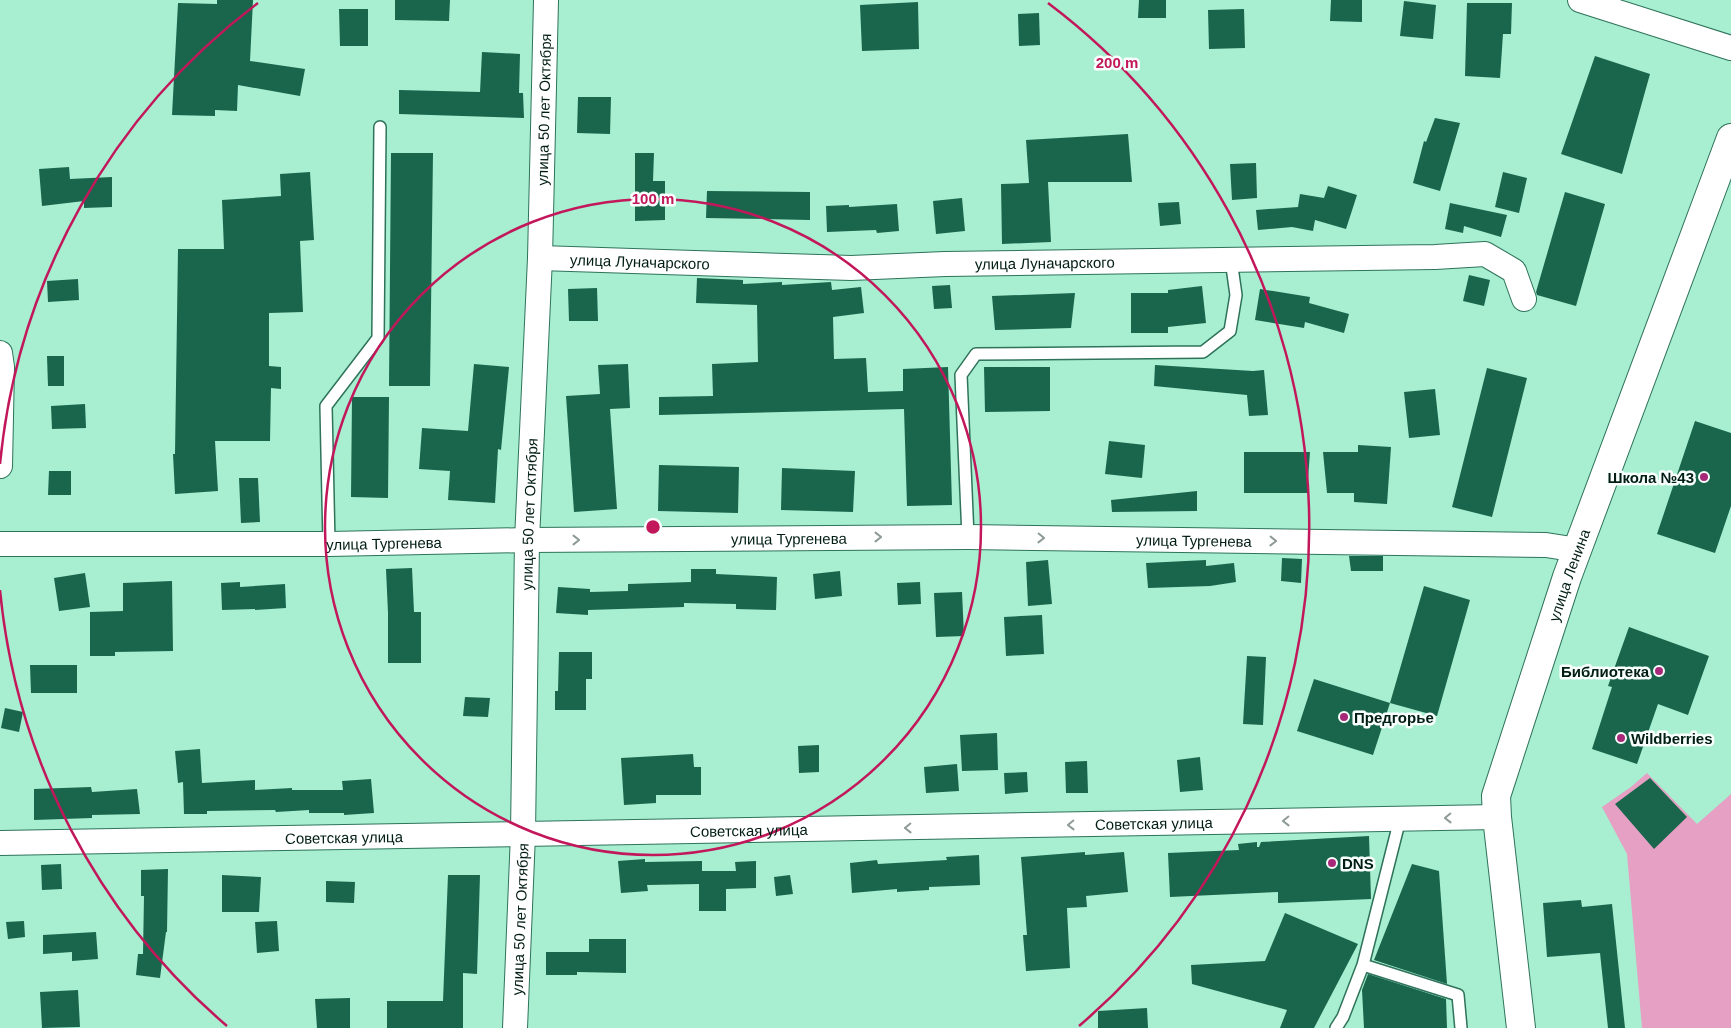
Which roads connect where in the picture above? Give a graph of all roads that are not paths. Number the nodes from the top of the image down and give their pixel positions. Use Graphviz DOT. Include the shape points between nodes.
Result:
graph roads {
  1 [pos="546,0"];
  2 [pos="1580,0"];
  3 [pos="1731,48"];
  4 [pos="380,127"];
  5 [pos="1731,138"];
  6 [pos="540,258"];
  7 [pos="1231,260"];
  8 [pos="1524,299"];
  9 [pos="0,353"];
  10 [pos="0,466"];
  11 [pos="968,537"];
  12 [pos="527,540"];
  13 [pos="0,544"];
  14 [pos="329,544"];
  15 [pos="1578,550"];
  16 [pos="1497,817"];
  17 [pos="1400,819"];
  18 [pos="523,834"];
  19 [pos="0,842"];
  20 [pos="1363,965"];
  21 [pos="515,1028"];
  22 [pos="1336,1028"];
  23 [pos="1461,1028"];
  24 [pos="1521,1028"];
  1 -- 6 [label="street, улица 50 лет Октября"];
  2 -- 3 [label="street"];
  4 -- 14 [label="lane" via="378,338 326,406"];
  5 -- 15 [label="street, улица Ленина"];
  6 -- 7 [label="street, улица Луначарского" via="851,268"];
  6 -- 12 [label="street, улица 50 лет Октября"];
  7 -- 8 [label="street, улица Луначарского" via="1485,254 1514,271"];
  7 -- 11 [label="lane" via="1236,295 1230,331 1203,352 976,354 961,375"];
  9 -- 10 [label="street"];
  12 -- 11 [label="street, улица Тургенева, one-way"];
  11 -- 15 [label="street, улица Тургенева, one-way" via="1546,545"];
  12 -- 14 [label="street, улица Тургенева"];
  12 -- 18 [label="street, улица 50 лет Октября"];
  13 -- 14 [label="street, улица Тургенева"];
  15 -- 16 [label="street, улица Ленина" via="1496,796"];
  16 -- 17 [label="street, Советская улица, one-way"];
  16 -- 24 [label="street, улица Ленина"];
  17 -- 18 [label="street, Советская улица, one-way"];
  17 -- 20 [label="lane"];
  18 -- 19 [label="street, Советская улица"];
  18 -- 21 [label="street, улица 50 лет Октября"];
  20 -- 22 [label="lane"];
  20 -- 23 [label="lane" via="1458,995"];
}
